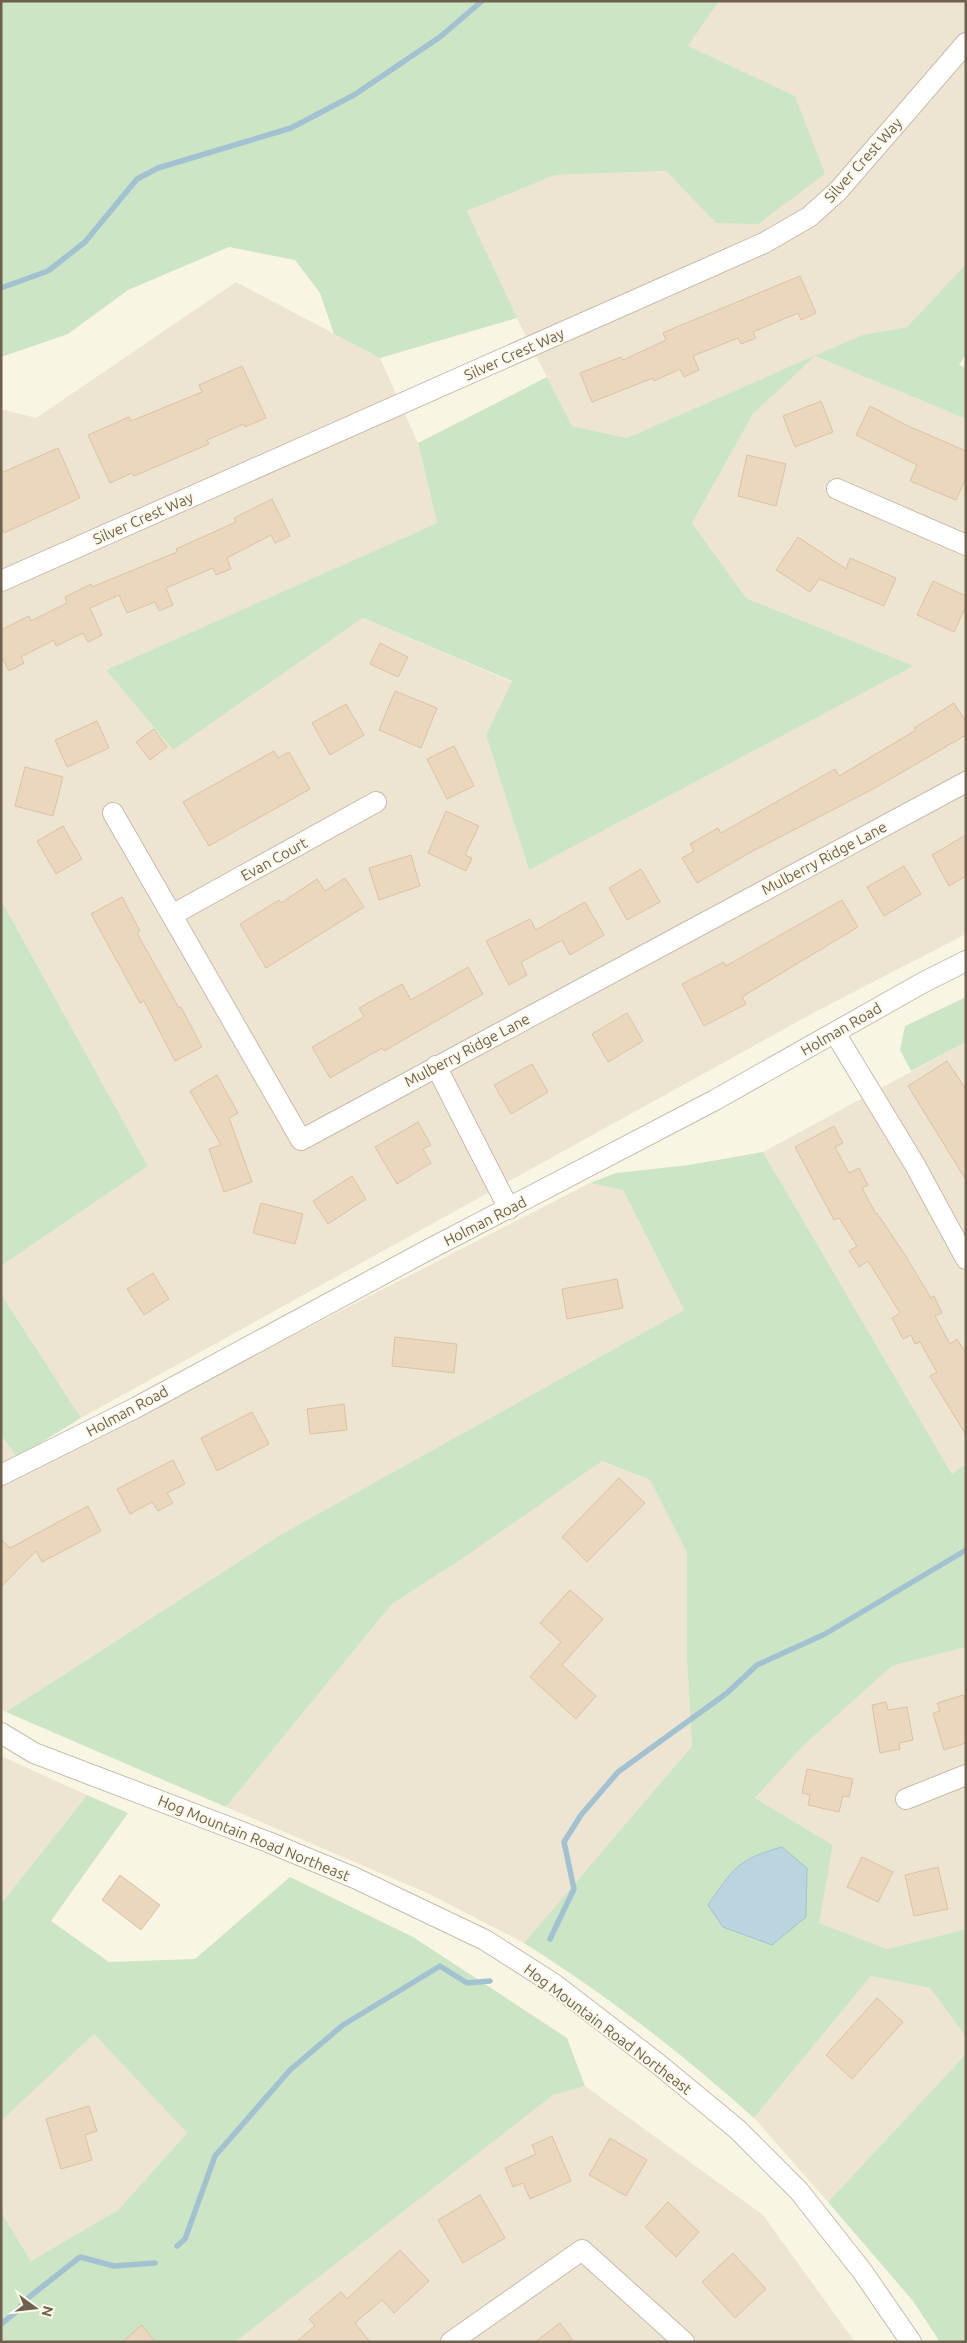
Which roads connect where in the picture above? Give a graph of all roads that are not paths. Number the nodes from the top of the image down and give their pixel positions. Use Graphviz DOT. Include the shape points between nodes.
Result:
graph roads {
  1 [pos="966,43"];
  2 [pos="837,489"];
  3 [pos="966,545"];
  4 [pos="1,581"];
  5 [pos="966,782"];
  6 [pos="376,802"];
  7 [pos="113,813"];
  8 [pos="172,916"];
  9 [pos="966,961"];
  10 [pos="835,1033"];
  11 [pos="436,1066"];
  12 [pos="509,1209"];
  13 [pos="966,1259"];
  14 [pos="1,1475"];
  15 [pos="1,1733"];
  16 [pos="966,1776"];
  17 [pos="906,1799"];
  18 [pos="451,2342"];
  19 [pos="684,2342"];
  20 [pos="911,2342"];
  1 -- 4 [label="street, Silver Crest Way" via="838,191 809,217 764,243"];
  2 -- 3 [label="street"];
  5 -- 11 [label="street, Mulberry Ridge Lane"];
  6 -- 8 [label="street, Evan Court"];
  7 -- 8 [label="street, Mulberry Ridge Lane"];
  8 -- 11 [label="street, Mulberry Ridge Lane" via="301,1140"];
  9 -- 10 [label="street, Holman Road"];
  10 -- 12 [label="street, Holman Road"];
  10 -- 13 [label="street" via="915,1164"];
  11 -- 12 [label="street"];
  12 -- 14 [label="street, Holman Road" via="137,1407"];
  15 -- 20 [label="street, Hog Mountain Road Northeast" via="34,1753 355,1878 485,1940 554,1984 737,2129 800,2191 862,2271"];
  16 -- 17 [label="street"];
  18 -- 19 [label="street" via="582,2250"];
}
